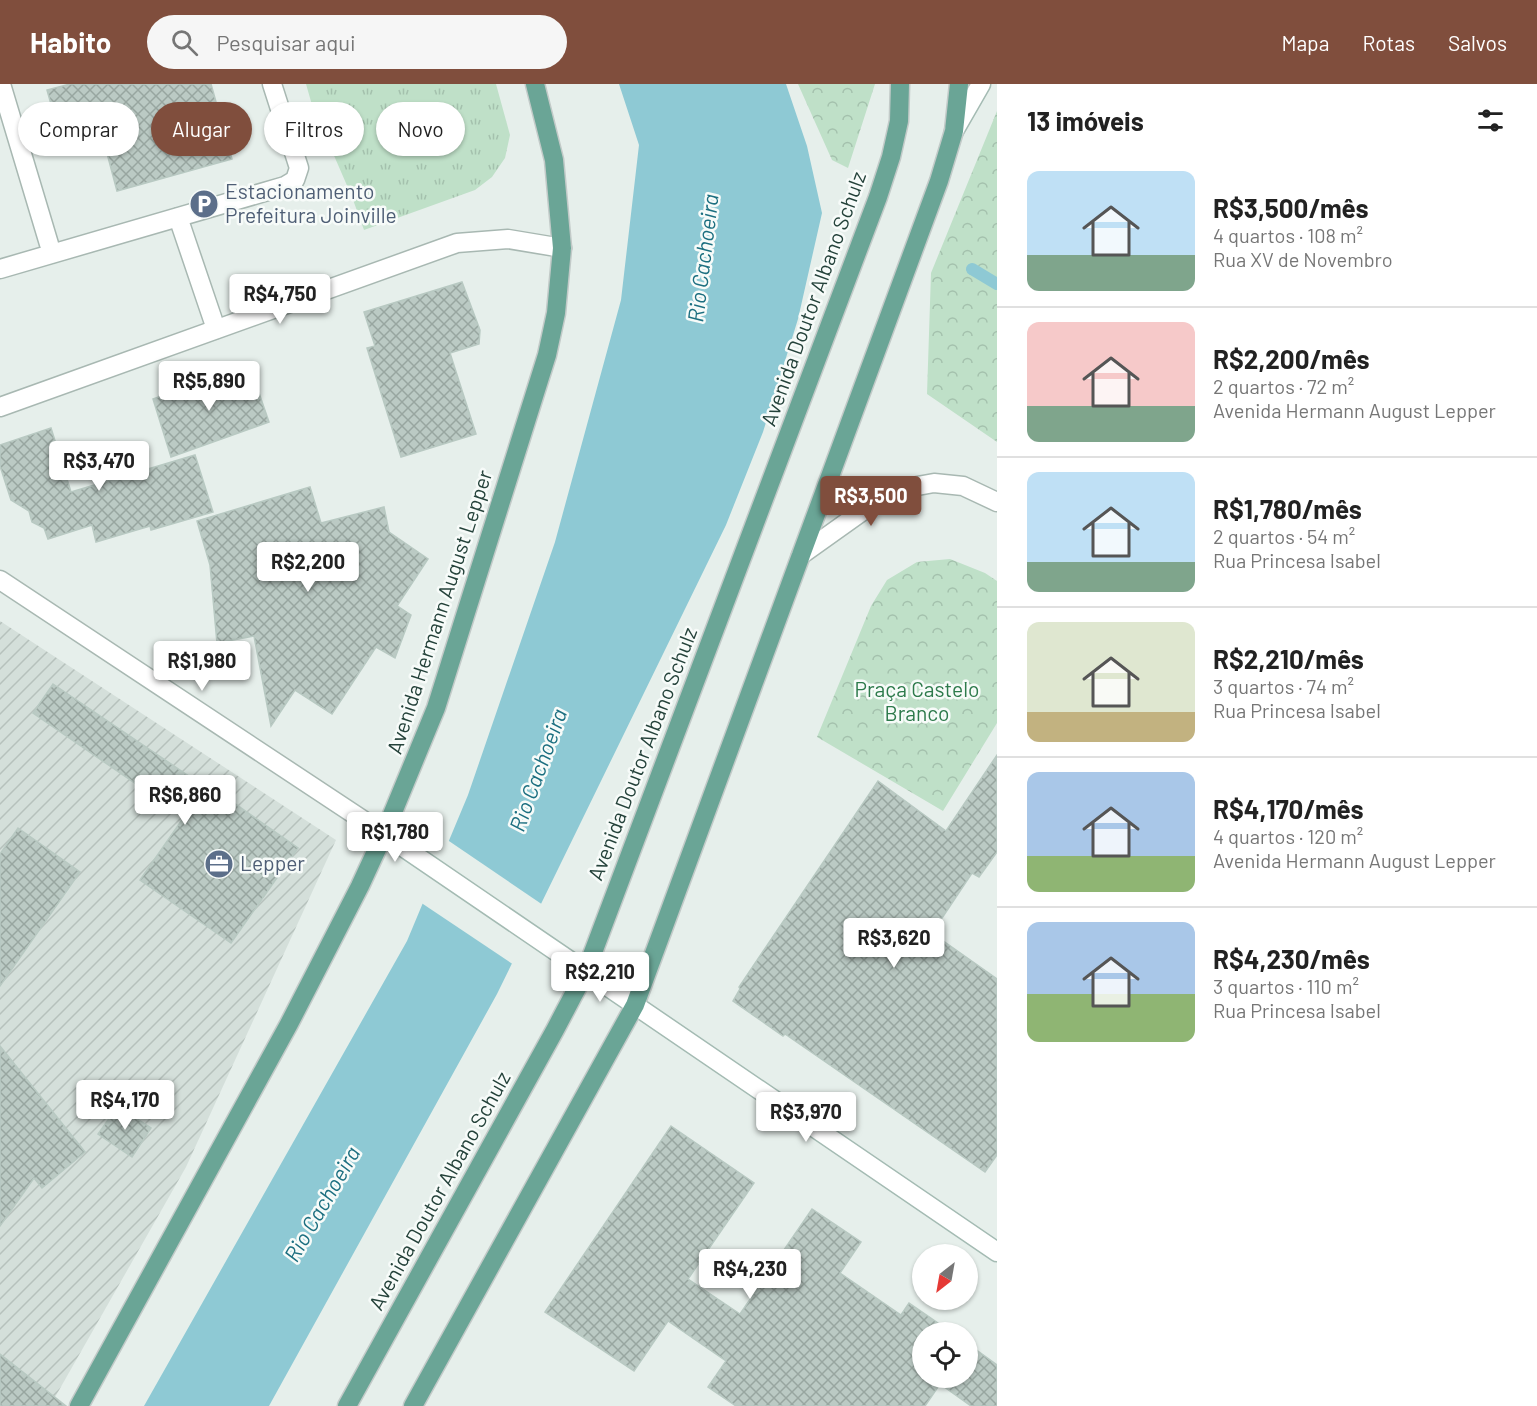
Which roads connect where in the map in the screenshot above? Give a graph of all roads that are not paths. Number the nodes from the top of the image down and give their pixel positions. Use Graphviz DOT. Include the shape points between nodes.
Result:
graph roads {
  1 [pos="2,84"];
  2 [pos="272,84"];
  3 [pos="535,84"];
  4 [pos="900,84"];
  5 [pos="959,84"];
  6 [pos="981,84"];
  7 [pos="954,131"];
  8 [pos="178,217"];
  9 [pos="562,248"];
  10 [pos="52,254"];
  11 [pos="0,269"];
  12 [pos="216,329"];
  13 [pos="0,407"];
  14 [pos="997,502"];
  15 [pos="801,555"];
  16 [pos="0,580"];
  17 [pos="384,834"];
  18 [pos="586,971"];
  19 [pos="635,1005"];
  20 [pos="997,1252"];
  21 [pos="416,1405"];
  22 [pos="79,1406"];
  23 [pos="347,1406"];
  1 -- 10 [label="street"];
  2 -- 8 [label="street" via="299,168 295,180"];
  3 -- 9 [label="main road, Avenida Hermann August Lepper" via="554,160"];
  4 -- 18 [label="main road, Avenida Doutor Albano Schulz" via="899,121 878,197"];
  5 -- 7 [label="main road"];
  6 -- 7 [label="street"];
  7 -- 15 [label="main road" via="939,182"];
  8 -- 10 [label="street"];
  8 -- 12 [label="street"];
  9 -- 12 [label="street" via="508,239 457,243"];
  9 -- 17 [label="main road, Avenida Hermann August Lepper" via="556,313 547,355 436,708"];
  10 -- 11 [label="street"];
  12 -- 13 [label="street"];
  14 -- 15 [label="street" via="963,486 934,483 901,489 867,507"];
  15 -- 19 [label="main road"];
  16 -- 17 [label="street"];
  17 -- 18 [label="street"];
  17 -- 22 [label="main road, Avenida Hermann August Lepper" via="289,1024"];
  18 -- 19 [label="street"];
  18 -- 23 [label="main road, Avenida Doutor Albano Schulz"];
  19 -- 20 [label="street"];
  19 -- 21 [label="main road"];
}
